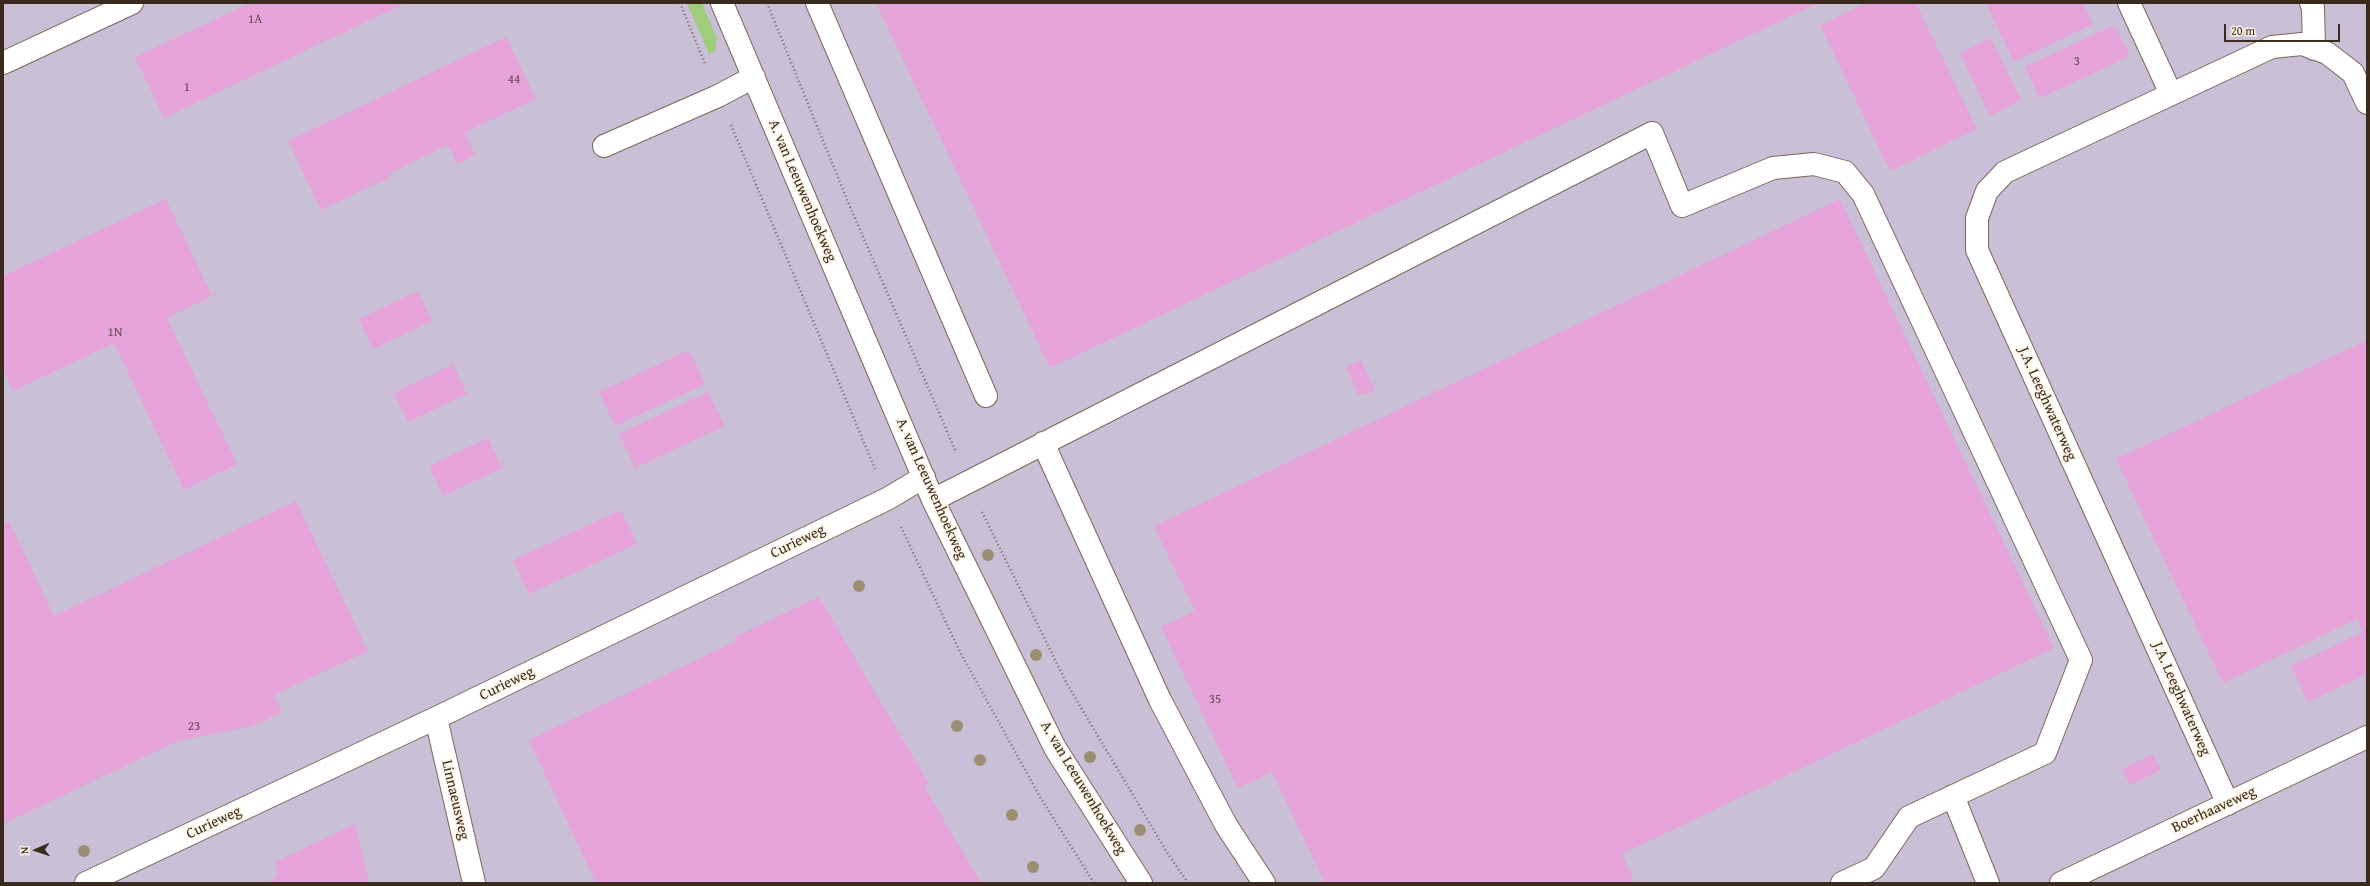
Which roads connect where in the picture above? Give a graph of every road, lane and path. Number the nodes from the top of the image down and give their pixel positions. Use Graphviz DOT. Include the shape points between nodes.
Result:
graph roads {
  1 [pos="132,3"];
  2 [pos="680,3"];
  3 [pos="722,3"];
  4 [pos="817,3"];
  5 [pos="2129,3"];
  6 [pos="2311,3"];
  7 [pos="2314,49"];
  8 [pos="3,63"];
  9 [pos="2358,65"];
  10 [pos="754,77"];
  11 [pos="2171,94"];
  12 [pos="718,96"];
  13 [pos="2367,103"];
  14 [pos="604,146"];
  15 [pos="986,396"];
  16 [pos="1043,443"];
  17 [pos="924,477"];
  18 [pos="887,499"];
  19 [pos="933,500"];
  20 [pos="436,718"];
  21 [pos="2367,737"];
  22 [pos="1953,796"];
  23 [pos="2228,804"];
  24 [pos="86,883"];
  25 [pos="474,883"];
  26 [pos="1094,883"];
  27 [pos="1141,883"];
  28 [pos="1264,883"];
  29 [pos="1842,883"];
  30 [pos="1988,883"];
  31 [pos="2061,883"];
  1 -- 8 [label="street"];
  2 -- 12 [label="path"];
  3 -- 10 [label="street, A. van Leeuwenhoekweg"];
  4 -- 15 [label="street"];
  5 -- 11 [label="street"];
  6 -- 7 [label="street"];
  7 -- 9 [label="street, J.A. Leeghwaterweg"];
  7 -- 11 [label="street, J.A. Leeghwaterweg" via="2302,44 2272,47"];
  9 -- 13 [label="street, J.A. Leeghwaterweg" via="2353,73"];
  10 -- 12 [label="street"];
  10 -- 17 [label="street, A. van Leeuwenhoekweg"];
  11 -- 23 [label="street, J.A. Leeghwaterweg" via="2005,172 1986,191 1977,218 1977,250"];
  12 -- 14 [label="street"];
  12 -- 18 [label="path"];
  16 -- 19 [label="street"];
  16 -- 22 [label="street" via="1652,133 1682,206 1773,168 1814,164 1845,172 1863,194 2081,660 2045,752"];
  16 -- 28 [label="street" via="1160,700 1226,825"];
  17 -- 18 [label="street, Curieweg"];
  17 -- 19 [label="street, A. van Leeuwenhoekweg"];
  18 -- 20 [label="street, Curieweg"];
  18 -- 26 [label="path" via="959,650 1040,797"];
  19 -- 27 [label="street, A. van Leeuwenhoekweg" via="1055,748"];
  20 -- 24 [label="street, Curieweg"];
  20 -- 25 [label="street, Linnaeusweg"];
  21 -- 23 [label="street, Boerhaaveweg"];
  22 -- 29 [label="street" via="1909,817 1874,868"];
  22 -- 30 [label="street"];
  23 -- 31 [label="street, Boerhaaveweg"];
}
